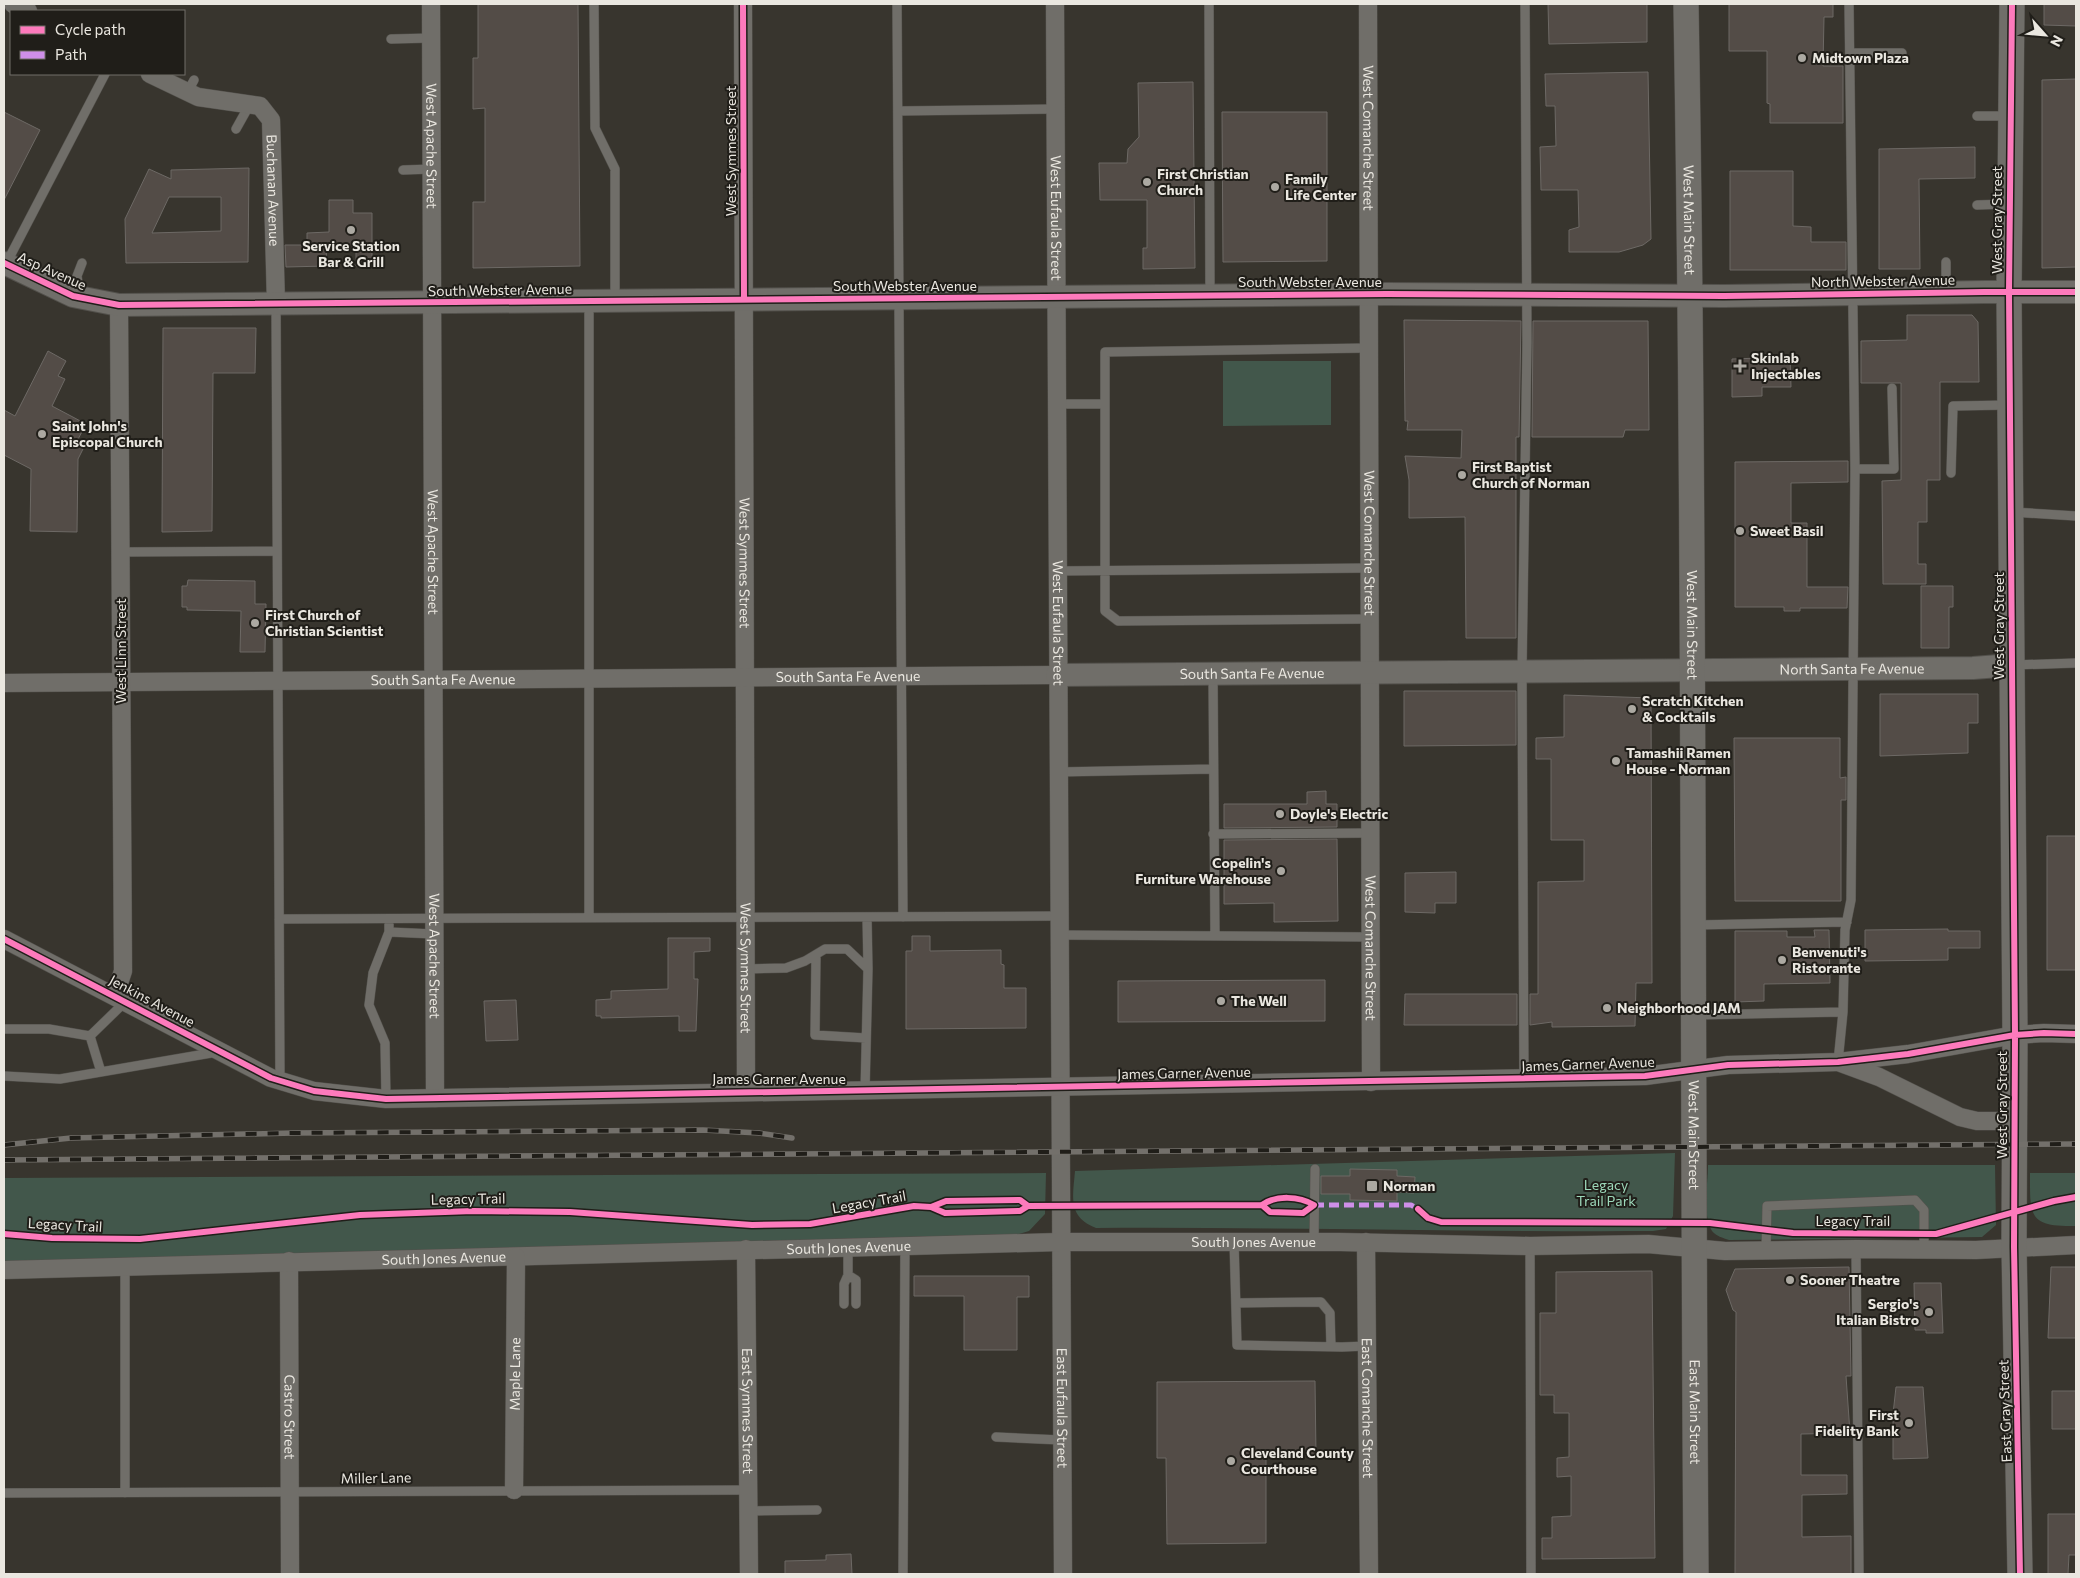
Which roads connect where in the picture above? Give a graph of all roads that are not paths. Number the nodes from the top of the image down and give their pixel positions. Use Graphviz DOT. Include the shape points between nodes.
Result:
graph roads {
  1 [pos="13,4"];
  2 [pos="431,4"];
  3 [pos="594,4"];
  4 [pos="743,4"];
  5 [pos="897,4"];
  6 [pos="1055,4"];
  7 [pos="1209,4"];
  8 [pos="1368,4"];
  9 [pos="1525,4"];
  10 [pos="1686,4"];
  11 [pos="1849,4"];
  12 [pos="2012,4"];
  13 [pos="26,10"];
  14 [pos="431,38"];
  15 [pos="391,39"];
  16 [pos="1902,52"];
  17 [pos="1850,53"];
  18 [pos="104,75"];
  19 [pos="153,75"];
  20 [pos="250,103"];
  21 [pos="1055,109"];
  22 [pos="898,111"];
  23 [pos="1977,116"];
  24 [pos="2010,116"];
  25 [pos="236,130"];
  26 [pos="432,169"];
  27 [pos="402,170"];
  28 [pos="2010,204"];
  29 [pos="1977,205"];
  30 [pos="1946,262"];
  31 [pos="82,263"];
  32 [pos="5,264"];
  33 [pos="1946,292"];
  34 [pos="2009,292"];
  35 [pos="2076,292"];
  36 [pos="1368,294"];
  37 [pos="1527,294"];
  38 [pos="1853,294"];
  39 [pos="1691,295"];
  40 [pos="1210,296"];
  41 [pos="1056,297"];
  42 [pos="80,298"];
  43 [pos="899,298"];
  44 [pos="744,299"];
  45 [pos="615,300"];
  46 [pos="589,301"];
  47 [pos="432,303"];
  48 [pos="276,304"];
  49 [pos="119,305"];
  50 [pos="1368,348"];
  51 [pos="1892,388"];
  52 [pos="1056,404"];
  53 [pos="1104,404"];
  54 [pos="2010,405"];
  55 [pos="1855,469"];
  56 [pos="1951,473"];
  57 [pos="2011,512"];
  58 [pos="2076,516"];
  59 [pos="277,551"];
  60 [pos="121,552"];
  61 [pos="1368,568"];
  62 [pos="1105,571"];
  63 [pos="1057,572"];
  64 [pos="1369,619"];
  65 [pos="2076,662"];
  66 [pos="2012,665"];
  67 [pos="1852,669"];
  68 [pos="1522,671"];
  69 [pos="1691,671"];
  70 [pos="1370,673"];
  71 [pos="1213,674"];
  72 [pos="1057,675"];
  73 [pos="746,676"];
  74 [pos="901,676"];
  75 [pos="589,678"];
  76 [pos="433,679"];
  77 [pos="278,681"];
  78 [pos="4,683"];
  79 [pos="121,683"];
  80 [pos="1213,769"];
  81 [pos="1057,772"];
  82 [pos="1370,833"];
  83 [pos="1213,834"];
  84 [pos="1058,916"];
  85 [pos="746,917"];
  86 [pos="867,917"];
  87 [pos="903,917"];
  88 [pos="589,918"];
  89 [pos="279,919"];
  90 [pos="389,919"];
  91 [pos="1847,922"];
  92 [pos="1692,925"];
  93 [pos="434,926"];
  94 [pos="389,932"];
  95 [pos="1058,935"];
  96 [pos="1215,936"];
  97 [pos="1370,937"];
  98 [pos="4,939"];
  99 [pos="816,954"];
  100 [pos="746,969"];
  101 [pos="868,969"];
  102 [pos="120,998"];
  103 [pos="1843,1012"];
  104 [pos="1693,1016"];
  105 [pos="4,1029"];
  106 [pos="2076,1034"];
  107 [pos="2015,1035"];
  108 [pos="90,1036"];
  109 [pos="866,1038"];
  110 [pos="220,1052"];
  111 [pos="1838,1062"];
  112 [pos="1693,1070"];
  113 [pos="101,1072"];
  114 [pos="4,1076"];
  115 [pos="1524,1078"];
  116 [pos="1371,1082"];
  117 [pos="285,1083"];
  118 [pos="1059,1087"];
  119 [pos="746,1091"];
  120 [pos="865,1091"];
  121 [pos="435,1098"];
  122 [pos="386,1099"];
  123 [pos="2014,1121"];
  124 [pos="1315,1169"];
  125 [pos="1234,1241"];
  126 [pos="1059,1242"];
  127 [pos="1314,1242"];
  128 [pos="1366,1242"];
  129 [pos="905,1245"];
  130 [pos="2076,1245"];
  131 [pos="848,1246"];
  132 [pos="1530,1246"];
  133 [pos="2014,1247"];
  134 [pos="1693,1248"];
  135 [pos="746,1249"];
  136 [pos="1856,1249"];
  137 [pos="1766,1250"];
  138 [pos="1924,1250"];
  139 [pos="516,1257"];
  140 [pos="289,1261"];
  141 [pos="125,1267"];
  142 [pos="4,1270"];
  143 [pos="848,1275"];
  144 [pos="1236,1303"];
  145 [pos="844,1304"];
  146 [pos="856,1304"];
  147 [pos="1367,1346"];
  148 [pos="1331,1347"];
  149 [pos="996,1437"];
  150 [pos="1061,1440"];
  151 [pos="514,1490"];
  152 [pos="748,1490"];
  153 [pos="4,1493"];
  154 [pos="125,1493"];
  155 [pos="290,1493"];
  156 [pos="817,1510"];
  157 [pos="749,1511"];
  158 [pos="290,1574"];
  159 [pos="749,1574"];
  160 [pos="903,1574"];
  161 [pos="1063,1574"];
  162 [pos="1369,1574"];
  163 [pos="1531,1574"];
  164 [pos="1696,1574"];
  165 [pos="1859,1574"];
  166 [pos="2020,1574"];
  1 -- 13 [label="street"];
  2 -- 14 [label="street, West Apache Street"];
  3 -- 45 [label="lane" via="595,128 615,170"];
  4 -- 44 [label="street, West Symmes Street"];
  5 -- 22 [label="lane"];
  6 -- 21 [label="street, West Eufaula Street"];
  7 -- 40 [label="lane"];
  8 -- 36 [label="street, West Comanche Street"];
  9 -- 37 [label="lane"];
  10 -- 39 [label="main road, West Main Street"];
  11 -- 17 [label="lane"];
  12 -- 24 [label="main road, West Gray Street"];
  14 -- 15 [label="lane"];
  14 -- 26 [label="street, West Apache Street"];
  16 -- 17 [label="lane"];
  17 -- 38 [label="lane"];
  18 -- 32 [label="lane"];
  19 -- 20 [label="street, Buchanan Avenue" via="190,86 198,97"];
  20 -- 25 [label="lane"];
  20 -- 48 [label="street, Buchanan Avenue" via="266,111 271,120"];
  21 -- 22 [label="lane"];
  21 -- 41 [label="street, West Eufaula Street"];
  22 -- 43 [label="lane"];
  23 -- 24 [label="lane"];
  24 -- 28 [label="main road, West Gray Street"];
  26 -- 27 [label="lane"];
  26 -- 47 [label="street, West Apache Street"];
  28 -- 29 [label="lane"];
  28 -- 34 [label="main road, West Gray Street"];
  30 -- 33 [label="lane"];
  31 -- 42 [label="lane" via="77,276"];
  32 -- 42 [label="street, Asp Avenue"];
  33 -- 34 [label="street, North Webster Avenue"];
  33 -- 38 [label="street, North Webster Avenue"];
  34 -- 35 [label="street, North Webster Avenue"];
  34 -- 54 [label="main road, West Gray Street"];
  36 -- 37 [label="street, South Webster Avenue"];
  36 -- 40 [label="street, South Webster Avenue"];
  36 -- 50 [label="street, West Comanche Street"];
  37 -- 39 [label="street, South Webster Avenue"];
  37 -- 68 [label="lane"];
  38 -- 39 [label="street, North Webster Avenue"];
  38 -- 55 [label="lane"];
  39 -- 69 [label="main road, West Main Street"];
  40 -- 41 [label="street, South Webster Avenue"];
  41 -- 43 [label="street, South Webster Avenue"];
  41 -- 52 [label="street, West Eufaula Street"];
  42 -- 49 [label="street, Asp Avenue"];
  43 -- 44 [label="street, South Webster Avenue"];
  43 -- 74 [label="lane"];
  44 -- 45 [label="street, South Webster Avenue"];
  44 -- 73 [label="street, West Symmes Street"];
  45 -- 46 [label="street, South Webster Avenue"];
  46 -- 47 [label="street, South Webster Avenue"];
  46 -- 75 [label="lane"];
  47 -- 48 [label="street, South Webster Avenue"];
  47 -- 76 [label="street, West Apache Street"];
  48 -- 49 [label="street, South Webster Avenue"];
  48 -- 59 [label="lane"];
  49 -- 60 [label="street, West Linn Street"];
  50 -- 53 [label="lane" via="1104,352"];
  50 -- 61 [label="street, West Comanche Street"];
  51 -- 55 [label="lane" via="1894,469"];
  52 -- 53 [label="lane"];
  52 -- 63 [label="street, West Eufaula Street"];
  53 -- 62 [label="lane"];
  54 -- 56 [label="lane" via="1953,406"];
  54 -- 57 [label="main road, West Gray Street"];
  55 -- 67 [label="lane"];
  57 -- 58 [label="lane"];
  57 -- 66 [label="main road, West Gray Street"];
  59 -- 60 [label="lane"];
  59 -- 77 [label="lane"];
  60 -- 79 [label="street, West Linn Street"];
  61 -- 62 [label="lane"];
  61 -- 64 [label="street, West Comanche Street"];
  62 -- 63 [label="lane"];
  62 -- 64 [label="lane" via="1105,611 1118,621"];
  63 -- 72 [label="street, West Eufaula Street"];
  64 -- 70 [label="street, West Comanche Street"];
  65 -- 66 [label="lane"];
  66 -- 67 [label="street, North Santa Fe Avenue"];
  66 -- 107 [label="main road, West Gray Street"];
  67 -- 69 [label="street, North Santa Fe Avenue"];
  67 -- 91 [label="lane" via="1852,900"];
  68 -- 69 [label="street, South Santa Fe Avenue"];
  68 -- 70 [label="street, South Santa Fe Avenue"];
  68 -- 115 [label="lane"];
  69 -- 92 [label="main road, West Main Street"];
  70 -- 71 [label="street, South Santa Fe Avenue"];
  70 -- 82 [label="street, West Comanche Street"];
  71 -- 72 [label="street, South Santa Fe Avenue"];
  71 -- 80 [label="lane"];
  72 -- 74 [label="street, South Santa Fe Avenue"];
  72 -- 81 [label="street, West Eufaula Street"];
  73 -- 74 [label="street, South Santa Fe Avenue"];
  73 -- 75 [label="street, South Santa Fe Avenue"];
  73 -- 85 [label="street, West Symmes Street"];
  74 -- 87 [label="lane"];
  75 -- 76 [label="street, South Santa Fe Avenue"];
  75 -- 88 [label="lane"];
  76 -- 77 [label="street, South Santa Fe Avenue"];
  76 -- 93 [label="street, West Apache Street"];
  77 -- 79 [label="street, South Santa Fe Avenue"];
  77 -- 89 [label="lane"];
  78 -- 79 [label="street, South Santa Fe Avenue"];
  79 -- 102 [label="street, West Linn Street" via="123,972"];
  80 -- 81 [label="lane"];
  80 -- 83 [label="lane"];
  81 -- 84 [label="street, West Eufaula Street"];
  82 -- 83 [label="lane"];
  82 -- 97 [label="street, West Comanche Street"];
  83 -- 96 [label="lane"];
  84 -- 87 [label="lane"];
  84 -- 95 [label="street, West Eufaula Street"];
  85 -- 86 [label="lane"];
  85 -- 88 [label="lane"];
  85 -- 100 [label="street, West Symmes Street"];
  86 -- 87 [label="lane"];
  86 -- 101 [label="lane"];
  88 -- 93 [label="lane"];
  89 -- 90 [label="lane"];
  89 -- 117 [label="lane"];
  90 -- 93 [label="lane"];
  90 -- 94 [label="lane"];
  91 -- 92 [label="lane"];
  91 -- 103 [label="lane"];
  92 -- 104 [label="main road, West Main Street"];
  93 -- 94 [label="lane"];
  93 -- 121 [label="street, West Apache Street"];
  94 -- 122 [label="lane" via="377,964 369,1005 385,1043"];
  95 -- 96 [label="lane"];
  95 -- 118 [label="street, West Eufaula Street"];
  96 -- 97 [label="lane"];
  97 -- 116 [label="street, West Comanche Street"];
  98 -- 102 [label="street, Jenkins Avenue"];
  99 -- 100 [label="lane" via="786,968"];
  99 -- 101 [label="lane" via="825,949 847,949"];
  99 -- 109 [label="lane" via="815,1035"];
  100 -- 119 [label="street, West Symmes Street"];
  101 -- 109 [label="lane"];
  102 -- 108 [label="lane"];
  102 -- 110 [label="street, Jenkins Avenue"];
  103 -- 104 [label="lane"];
  103 -- 111 [label="lane"];
  104 -- 112 [label="main road, West Main Street"];
  105 -- 108 [label="lane" via="49,1029"];
  106 -- 107 [label="street, James Garner Avenue" via="2044,1032"];
  107 -- 111 [label="street, James Garner Avenue" via="1908,1054"];
  107 -- 123 [label="main road, West Gray Street"];
  108 -- 113 [label="lane"];
  109 -- 120 [label="lane"];
  110 -- 113 [label="lane"];
  110 -- 117 [label="street, Jenkins Avenue"];
  111 -- 112 [label="street, James Garner Avenue" via="1728,1065"];
  111 -- 123 [label="street, James Garner Avenue" via="1960,1117"];
  112 -- 115 [label="street, James Garner Avenue" via="1645,1076"];
  112 -- 134 [label="main road, West Main Street"];
  113 -- 114 [label="lane" via="60,1079"];
  115 -- 116 [label="street, James Garner Avenue"];
  116 -- 118 [label="street, James Garner Avenue"];
  117 -- 122 [label="street, James Garner Avenue" via="344,1096"];
  118 -- 120 [label="street, James Garner Avenue"];
  118 -- 126 [label="street, West Eufaula Street"];
  119 -- 120 [label="street, James Garner Avenue"];
  119 -- 121 [label="street, James Garner Avenue"];
  121 -- 122 [label="street, James Garner Avenue"];
  123 -- 133 [label="main road, West Gray Street"];
  124 -- 127 [label="lane"];
  125 -- 126 [label="street, South Jones Avenue"];
  125 -- 127 [label="street, South Jones Avenue"];
  125 -- 144 [label="lane"];
  126 -- 129 [label="street, South Jones Avenue"];
  126 -- 150 [label="street, East Eufaula Street"];
  127 -- 128 [label="street, South Jones Avenue"];
  128 -- 132 [label="street, South Jones Avenue"];
  128 -- 147 [label="street, East Comanche Street"];
  129 -- 131 [label="street, South Jones Avenue"];
  129 -- 160 [label="lane"];
  130 -- 133 [label="street, South Jones Avenue"];
  131 -- 135 [label="street, South Jones Avenue"];
  131 -- 143 [label="lane"];
  132 -- 134 [label="street, South Jones Avenue" via="1648,1244"];
  132 -- 163 [label="lane"];
  133 -- 138 [label="street, South Jones Avenue"];
  133 -- 166 [label="main road, East Gray Street"];
  134 -- 137 [label="street, South Jones Avenue"];
  134 -- 164 [label="main road, East Main Street"];
  135 -- 139 [label="street, South Jones Avenue"];
  135 -- 152 [label="street, East Symmes Street"];
  136 -- 137 [label="street, South Jones Avenue"];
  136 -- 138 [label="street, South Jones Avenue"];
  136 -- 165 [label="lane"];
  137 -- 138 [label="lane" via="1767,1206 1915,1200 1924,1210"];
  139 -- 140 [label="street, South Jones Avenue"];
  139 -- 151 [label="street, Maple Lane"];
  140 -- 141 [label="street, South Jones Avenue"];
  140 -- 155 [label="street, Castro Street"];
  141 -- 142 [label="street, South Jones Avenue"];
  141 -- 154 [label="lane"];
  143 -- 145 [label="lane" via="844,1284"];
  143 -- 146 [label="lane" via="856,1280"];
  144 -- 148 [label="lane" via="1321,1302 1330,1313"];
  144 -- 148 [label="lane" via="1237,1345"];
  147 -- 148 [label="lane"];
  147 -- 162 [label="street, East Comanche Street"];
  149 -- 150 [label="lane"];
  150 -- 161 [label="street, East Eufaula Street"];
  151 -- 152 [label="lane, Miller Lane"];
  151 -- 155 [label="lane, Miller Lane"];
  152 -- 157 [label="street, East Symmes Street"];
  153 -- 154 [label="lane, Miller Lane"];
  154 -- 155 [label="lane, Miller Lane"];
  155 -- 158 [label="street, Castro Street"];
  156 -- 157 [label="lane"];
  157 -- 159 [label="street, East Symmes Street"];
}
